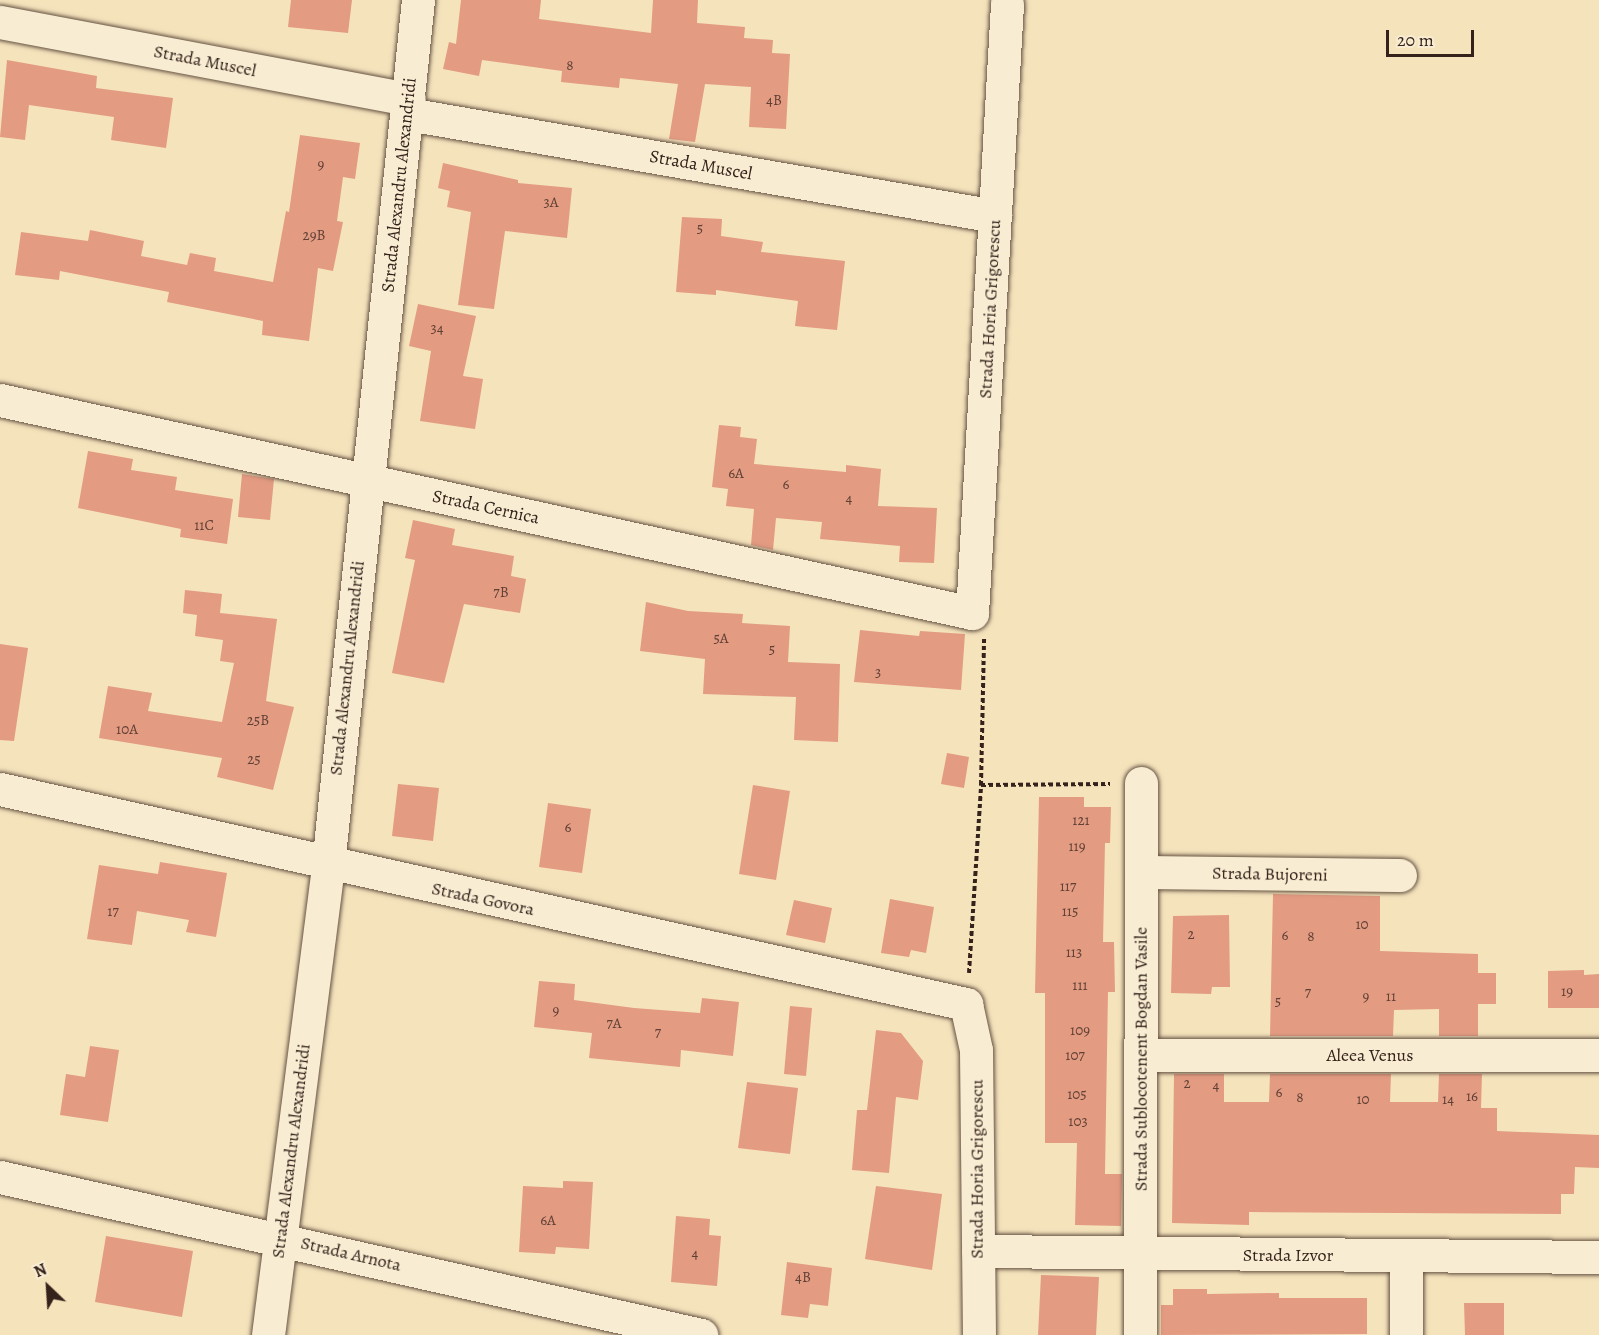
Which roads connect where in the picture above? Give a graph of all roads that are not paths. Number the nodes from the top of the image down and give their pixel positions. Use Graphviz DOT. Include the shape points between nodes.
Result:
graph roads {
  1 [pos="418,0"];
  2 [pos="1007,4"];
  3 [pos="0,22"];
  4 [pos="409,106"];
  5 [pos="995,216"];
  6 [pos="0,400"];
  7 [pos="366,480"];
  8 [pos="972,613"];
  9 [pos="1141,783"];
  10 [pos="0,789"];
  11 [pos="328,865"];
  12 [pos="1141,872"];
  13 [pos="1400,875"];
  14 [pos="966,1004"];
  15 [pos="1141,1055"];
  16 [pos="1599,1055"];
  17 [pos="0,1177"];
  18 [pos="280,1238"];
  19 [pos="978,1251"];
  20 [pos="1140,1255"];
  21 [pos="1406,1256"];
  22 [pos="1599,1257"];
  23 [pos="268,1335"];
  24 [pos="701,1335"];
  25 [pos="979,1335"];
  26 [pos="1140,1335"];
  27 [pos="1406,1335"];
  1 -- 4 [label="street, Strada Alexandru Alexandridi"];
  2 -- 5 [label="street, Strada Horia Grigorescu"];
  3 -- 4 [label="street, Strada Muscel"];
  4 -- 5 [label="street, Strada Muscel"];
  4 -- 7 [label="street, Strada Alexandru Alexandridi"];
  5 -- 8 [label="street, Strada Horia Grigorescu"];
  6 -- 7 [label="street, Strada Cernica"];
  7 -- 8 [label="street, Strada Cernica"];
  7 -- 11 [label="street, Strada Alexandru Alexandridi"];
  9 -- 12 [label="street, Strada Sublocotenent Bogdan Vasile"];
  10 -- 11 [label="street, Strada Govora"];
  11 -- 14 [label="street, Strada Govora"];
  11 -- 18 [label="street, Strada Alexandru Alexandridi"];
  12 -- 13 [label="street, Strada Bujoreni"];
  12 -- 15 [label="street, Strada Sublocotenent Bogdan Vasile"];
  14 -- 19 [label="street, Strada Horia Grigorescu" via="976,1050"];
  15 -- 16 [label="street, Aleea Venus"];
  15 -- 20 [label="street, Strada Sublocotenent Bogdan Vasile"];
  17 -- 18 [label="street, Strada Arnota"];
  18 -- 23 [label="street, Strada Alexandru Alexandridi"];
  18 -- 24 [label="street, Strada Arnota"];
  19 -- 20 [label="street, Strada Izvor"];
  19 -- 25 [label="street, Strada Horia Grigorescu"];
  20 -- 21 [label="street, Strada Izvor"];
  20 -- 26 [label="street, Strada Sublocotenent Bogdan Vasile"];
  21 -- 22 [label="street, Strada Izvor"];
  21 -- 27 [label="street"];
}
